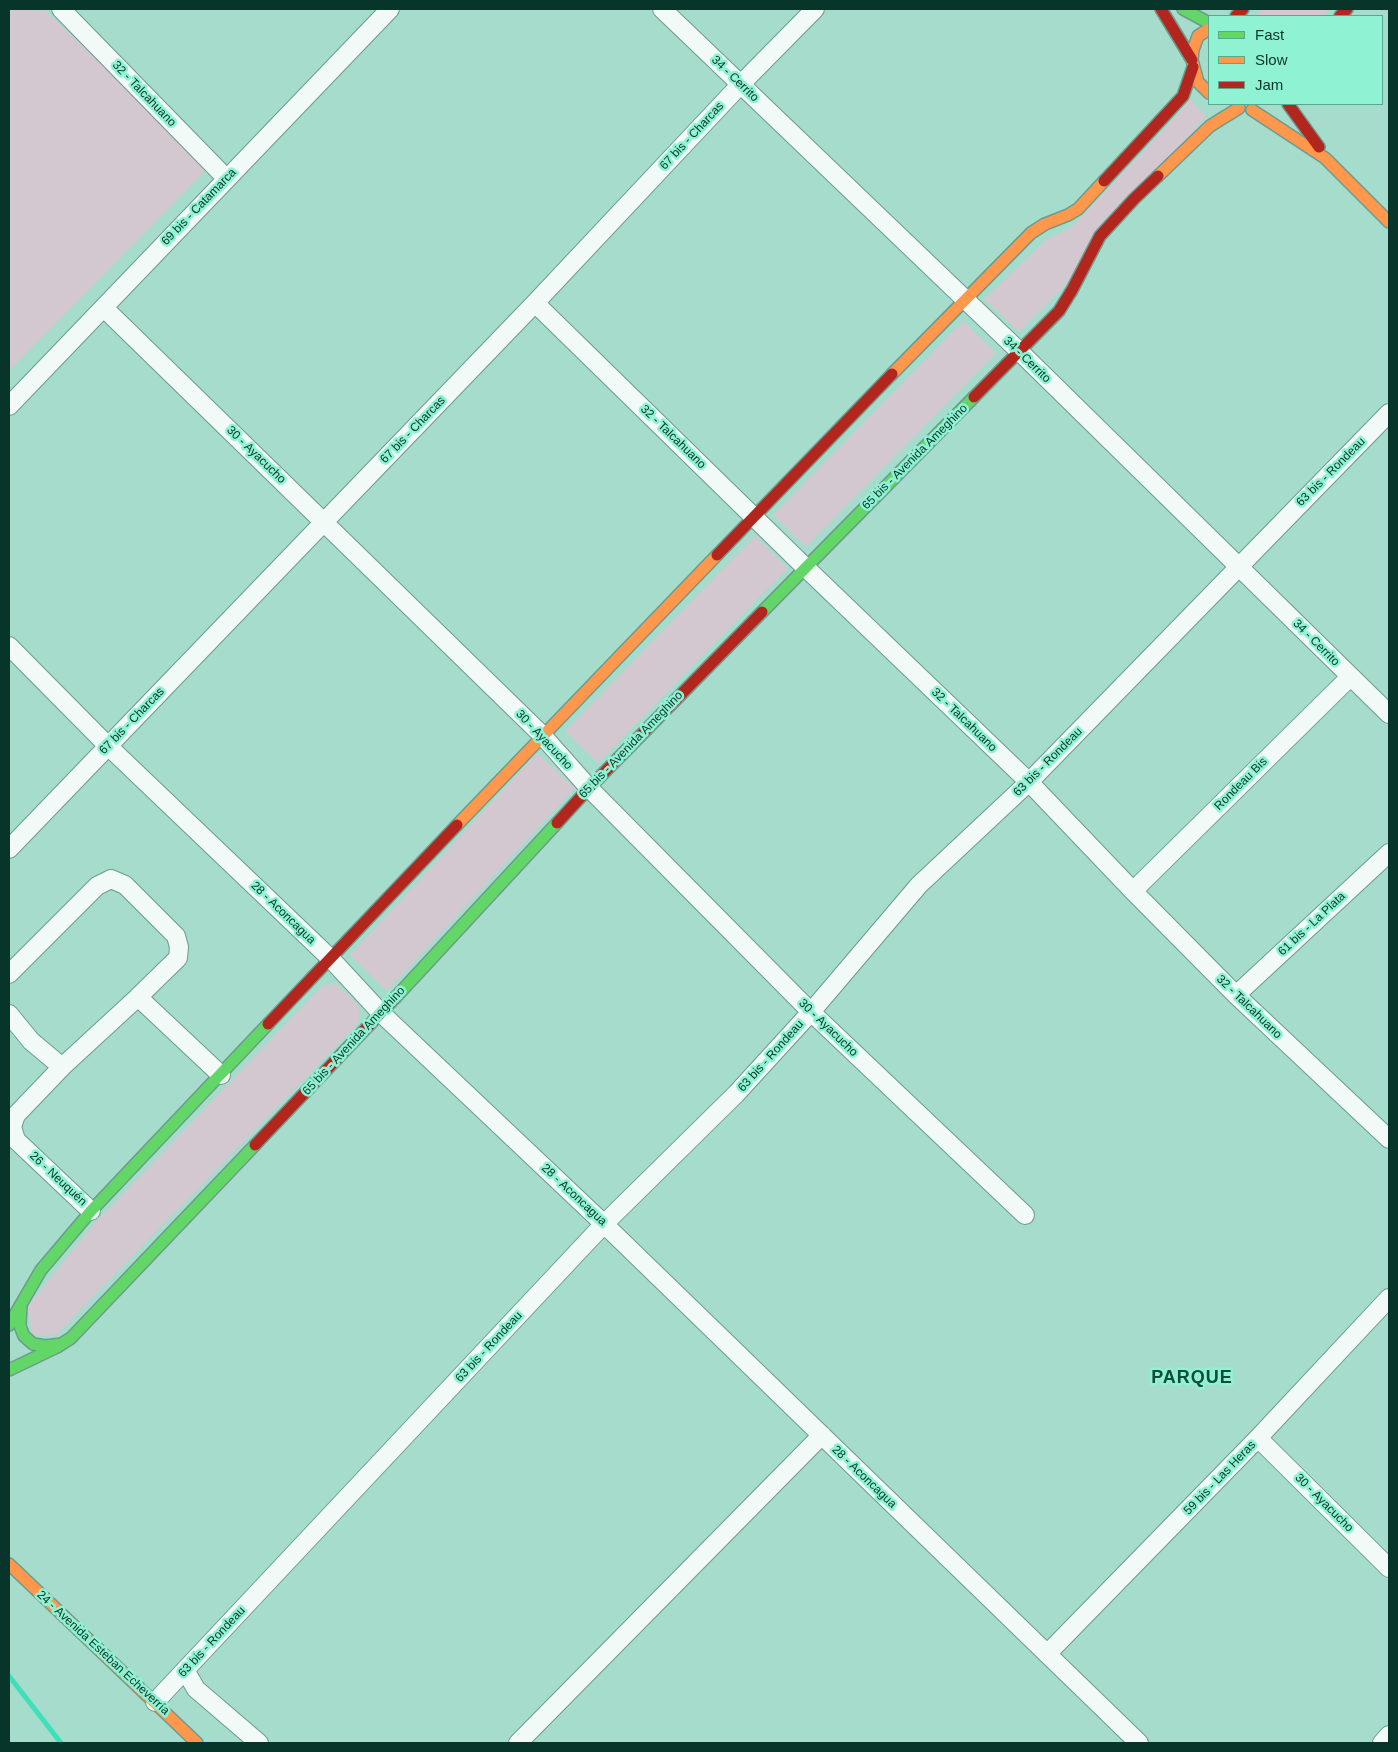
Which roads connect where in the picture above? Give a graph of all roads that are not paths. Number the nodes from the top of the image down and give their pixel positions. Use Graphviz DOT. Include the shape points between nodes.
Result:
graph roads {
  1 [pos="61,9"];
  2 [pos="390,9"];
  3 [pos="662,9"];
  4 [pos="815,9"];
  5 [pos="1161,9"];
  6 [pos="1184,9"];
  7 [pos="1208,21"];
  8 [pos="1208,30"];
  9 [pos="1193,64"];
  10 [pos="740,85"];
  11 [pos="1208,92"];
  12 [pos="1228,105"];
  13 [pos="1264,105"];
  14 [pos="1289,105"];
  15 [pos="1239,108"];
  16 [pos="1252,110"];
  17 [pos="1325,158"];
  18 [pos="226,179"];
  19 [pos="1389,222"];
  20 [pos="964,300"];
  21 [pos="535,303"];
  22 [pos="104,308"];
  23 [pos="1019,351"];
  24 [pos="9,406"];
  25 [pos="1389,413"];
  26 [pos="754,516"];
  27 [pos="324,521"];
  28 [pos="1238,566"];
  29 [pos="806,568"];
  30 [pos="9,646"];
  31 [pos="1350,677"];
  32 [pos="1389,714"];
  33 [pos="542,734"];
  34 [pos="108,746"];
  35 [pos="1029,782"];
  36 [pos="589,788"];
  37 [pos="9,849"];
  38 [pos="1389,853"];
  39 [pos="1133,891"];
  40 [pos="331,959"];
  41 [pos="9,974"];
  42 [pos="1236,995"];
  43 [pos="138,998"];
  44 [pos="811,1012"];
  45 [pos="381,1013"];
  46 [pos="9,1014"];
  47 [pos="62,1067"];
  48 [pos="221,1075"];
  49 [pos="1389,1139"];
  50 [pos="91,1211"];
  51 [pos="1025,1215"];
  52 [pos="604,1224"];
  53 [pos="1389,1298"];
  54 [pos="21,1305"];
  55 [pos="9,1325"];
  56 [pos="62,1344"];
  57 [pos="9,1370"];
  58 [pos="822,1435"];
  59 [pos="1258,1438"];
  60 [pos="9,1564"];
  61 [pos="1389,1568"];
  62 [pos="1047,1654"];
  63 [pos="185,1670"];
  64 [pos="155,1702"];
  65 [pos="1389,1736"];
  66 [pos="198,1743"];
  67 [pos="259,1743"];
  68 [pos="518,1743"];
  69 [pos="1138,1743"];
  70 [pos="1382,1743"];
  1 -- 18 [label="street, 32 - Talcahuano"];
  2 -- 18 [label="street, 69 bis - Catamarca"];
  3 -- 10 [label="street, 34 - Cerrito"];
  4 -- 10 [label="street, 67 bis - Charcas"];
  5 -- 9 [label="main road"];
  6 -- 7 [label="main road"];
  8 -- 9 [label="main road" via="1198,36"];
  9 -- 11 [label="main road" via="1198,82"];
  9 -- 20 [label="main road" via="1183,96 1078,209 1031,233"];
  10 -- 20 [label="street, 34 - Cerrito"];
  10 -- 21 [label="street, 67 bis - Charcas"];
  12 -- 15 [label="main road"];
  13 -- 16 [label="main road"];
  14 -- 17 [label="main road"];
  15 -- 16 [label="main road"];
  15 -- 23 [label="main road, 65 bis - Avenida Ameghino" via="1210,126 1100,236 1058,311"];
  16 -- 17 [label="main road"];
  17 -- 19 [label="main road"];
  18 -- 22 [label="street, 69 bis - Catamarca"];
  20 -- 23 [label="street, 34 - Cerrito"];
  20 -- 26 [label="main road"];
  21 -- 26 [label="street, 32 - Talcahuano"];
  21 -- 27 [label="street, 67 bis - Charcas"];
  22 -- 24 [label="street, 69 bis - Catamarca"];
  22 -- 27 [label="street, 30 - Ayacucho"];
  23 -- 28 [label="street, 34 - Cerrito"];
  23 -- 29 [label="main road, 65 bis - Avenida Ameghino"];
  25 -- 28 [label="street, 63 bis - Rondeau"];
  26 -- 29 [label="street, 32 - Talcahuano"];
  26 -- 33 [label="main road"];
  27 -- 33 [label="street, 30 - Ayacucho"];
  27 -- 34 [label="street, 67 bis - Charcas"];
  28 -- 31 [label="street, 34 - Cerrito"];
  28 -- 35 [label="street, 63 bis - Rondeau"];
  29 -- 35 [label="street, 32 - Talcahuano"];
  29 -- 36 [label="main road, 65 bis - Avenida Ameghino"];
  30 -- 34 [label="street, 28 - Aconcagua"];
  31 -- 32 [label="street, 34 - Cerrito"];
  31 -- 39 [label="street, Rondeau Bis"];
  33 -- 36 [label="street, 30 - Ayacucho"];
  33 -- 40 [label="main road"];
  34 -- 37 [label="street, 67 bis - Charcas"];
  34 -- 40 [label="street, 28 - Aconcagua"];
  35 -- 39 [label="street, 32 - Talcahuano"];
  35 -- 44 [label="street, 63 bis - Rondeau" via="919,885"];
  36 -- 44 [label="street, 30 - Ayacucho"];
  36 -- 45 [label="main road, 65 bis - Avenida Ameghino"];
  38 -- 42 [label="street, 61 bis - La Plata"];
  39 -- 42 [label="street, 32 - Talcahuano"];
  40 -- 45 [label="street, 28 - Aconcagua"];
  40 -- 48 [label="main road"];
  41 -- 43 [label="street, 26 - Neuquén" via="97,886 111,879 125,885 176,936 179,947 178,958"];
  42 -- 49 [label="street, 32 - Talcahuano"];
  43 -- 47 [label="street, 26 - Neuquén"];
  43 -- 48 [label="street"];
  44 -- 51 [label="street, 30 - Ayacucho"];
  44 -- 52 [label="street, 63 bis - Rondeau" via="736,1094"];
  45 -- 52 [label="street, 28 - Aconcagua"];
  45 -- 56 [label="main road, 65 bis - Avenida Ameghino"];
  46 -- 47 [label="street" via="32,1041"];
  47 -- 50 [label="street, 26 - Neuquén" via="16,1115 12,1127 16,1140"];
  48 -- 50 [label="main road"];
  50 -- 54 [label="main road" via="41,1270"];
  52 -- 58 [label="street, 28 - Aconcagua"];
  52 -- 63 [label="street, 63 bis - Rondeau"];
  53 -- 59 [label="street, 59 bis - Las Heras"];
  54 -- 55 [label="main road"];
  54 -- 56 [label="main road" via="20,1326 24,1336 33,1344"];
  56 -- 57 [label="main road, 65 bis - Avenida Ameghino"];
  58 -- 62 [label="street, 28 - Aconcagua"];
  58 -- 68 [label="street"];
  59 -- 61 [label="street, 30 - Ayacucho"];
  59 -- 62 [label="street, 59 bis - Las Heras"];
  60 -- 64 [label="main road, 24 - Avenida Esteban Echeverría"];
  62 -- 69 [label="street, 28 - Aconcagua"];
  63 -- 64 [label="street, 63 bis - Rondeau"];
  63 -- 67 [label="street" via="196,1688"];
  64 -- 66 [label="main road, 24 - Avenida Esteban Echeverría"];
  65 -- 70 [label="street"];
}
